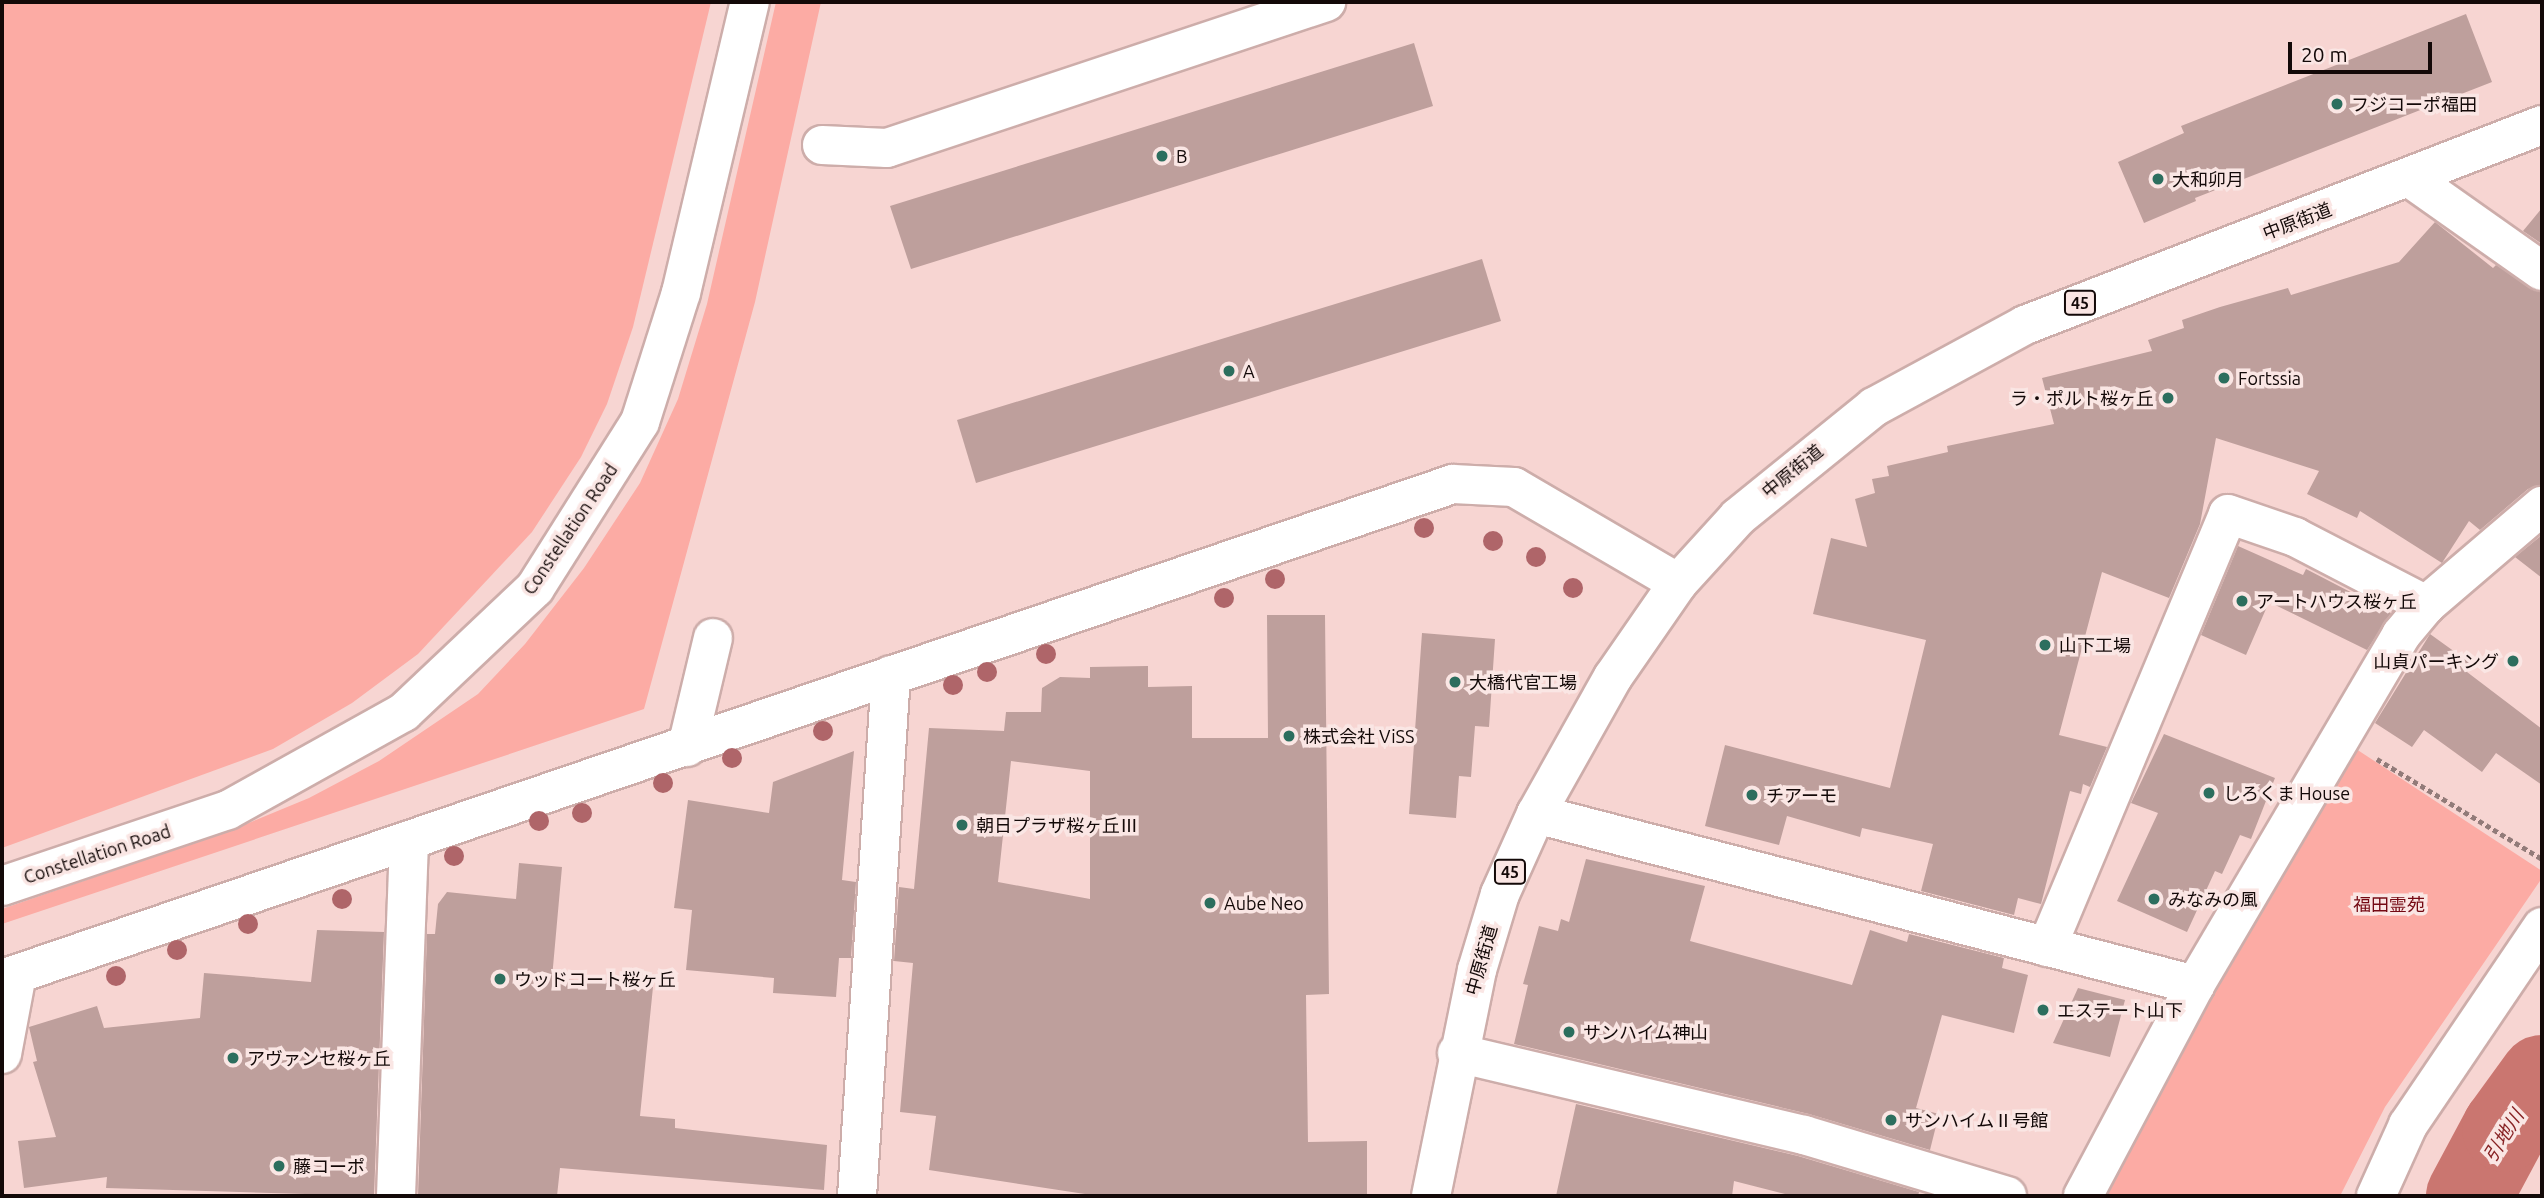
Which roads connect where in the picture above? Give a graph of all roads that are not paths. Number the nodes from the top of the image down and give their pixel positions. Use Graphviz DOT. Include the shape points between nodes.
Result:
graph roads {
  1 [pos="750,2"];
  2 [pos="1326,2"];
  3 [pos="2542,125"];
  4 [pos="822,145"];
  5 [pos="2410,178"];
  6 [pos="2542,271"];
  7 [pos="2542,506"];
  8 [pos="1678,583"];
  9 [pos="2426,605"];
  10 [pos="713,638"];
  11 [pos="891,675"];
  12 [pos="687,747"];
  13 [pos="1535,814"];
  14 [pos="409,840"];
  15 [pos="2,886"];
  16 [pos="2542,927"];
  17 [pos="2047,947"];
  18 [pos="9,977"];
  19 [pos="2195,985"];
  20 [pos="1457,1053"];
  21 [pos="2,1054"];
  22 [pos="396,1196"];
  23 [pos="857,1196"];
  24 [pos="1431,1196"];
  25 [pos="2007,1196"];
  26 [pos="2083,1196"];
  27 [pos="2376,1196"];
  1 -- 15 [label="street, Constellation Road" via="681,293 640,422 535,588 404,712 239,804"];
  2 -- 4 [label="street" via="887,148"];
  3 -- 5 [label="street, 中原街道 / 45"];
  5 -- 6 [label="street"];
  5 -- 8 [label="street, 中原街道 / 45" via="2025,325 1874,407 1769,487"];
  7 -- 9 [label="street"];
  8 -- 11 [label="street" via="1514,487 1453,484"];
  8 -- 13 [label="street, 中原街道 / 45" via="1613,677"];
  9 -- 17 [label="street" via="2295,537 2228,514"];
  9 -- 19 [label="street" via="2401,635"];
  10 -- 12 [label="street"];
  11 -- 12 [label="street"];
  11 -- 23 [label="street"];
  12 -- 14 [label="street"];
  13 -- 17 [label="street"];
  13 -- 20 [label="street, 中原街道 / 45" via="1500,894"];
  14 -- 18 [label="street"];
  14 -- 22 [label="street"];
  16 -- 27 [label="street" via="2408,1125"];
  17 -- 19 [label="street"];
  18 -- 21 [label="street"];
  19 -- 26 [label="street"];
  20 -- 24 [label="street, 中原街道 / 45"];
  20 -- 25 [label="street" via="1804,1135"];
}
